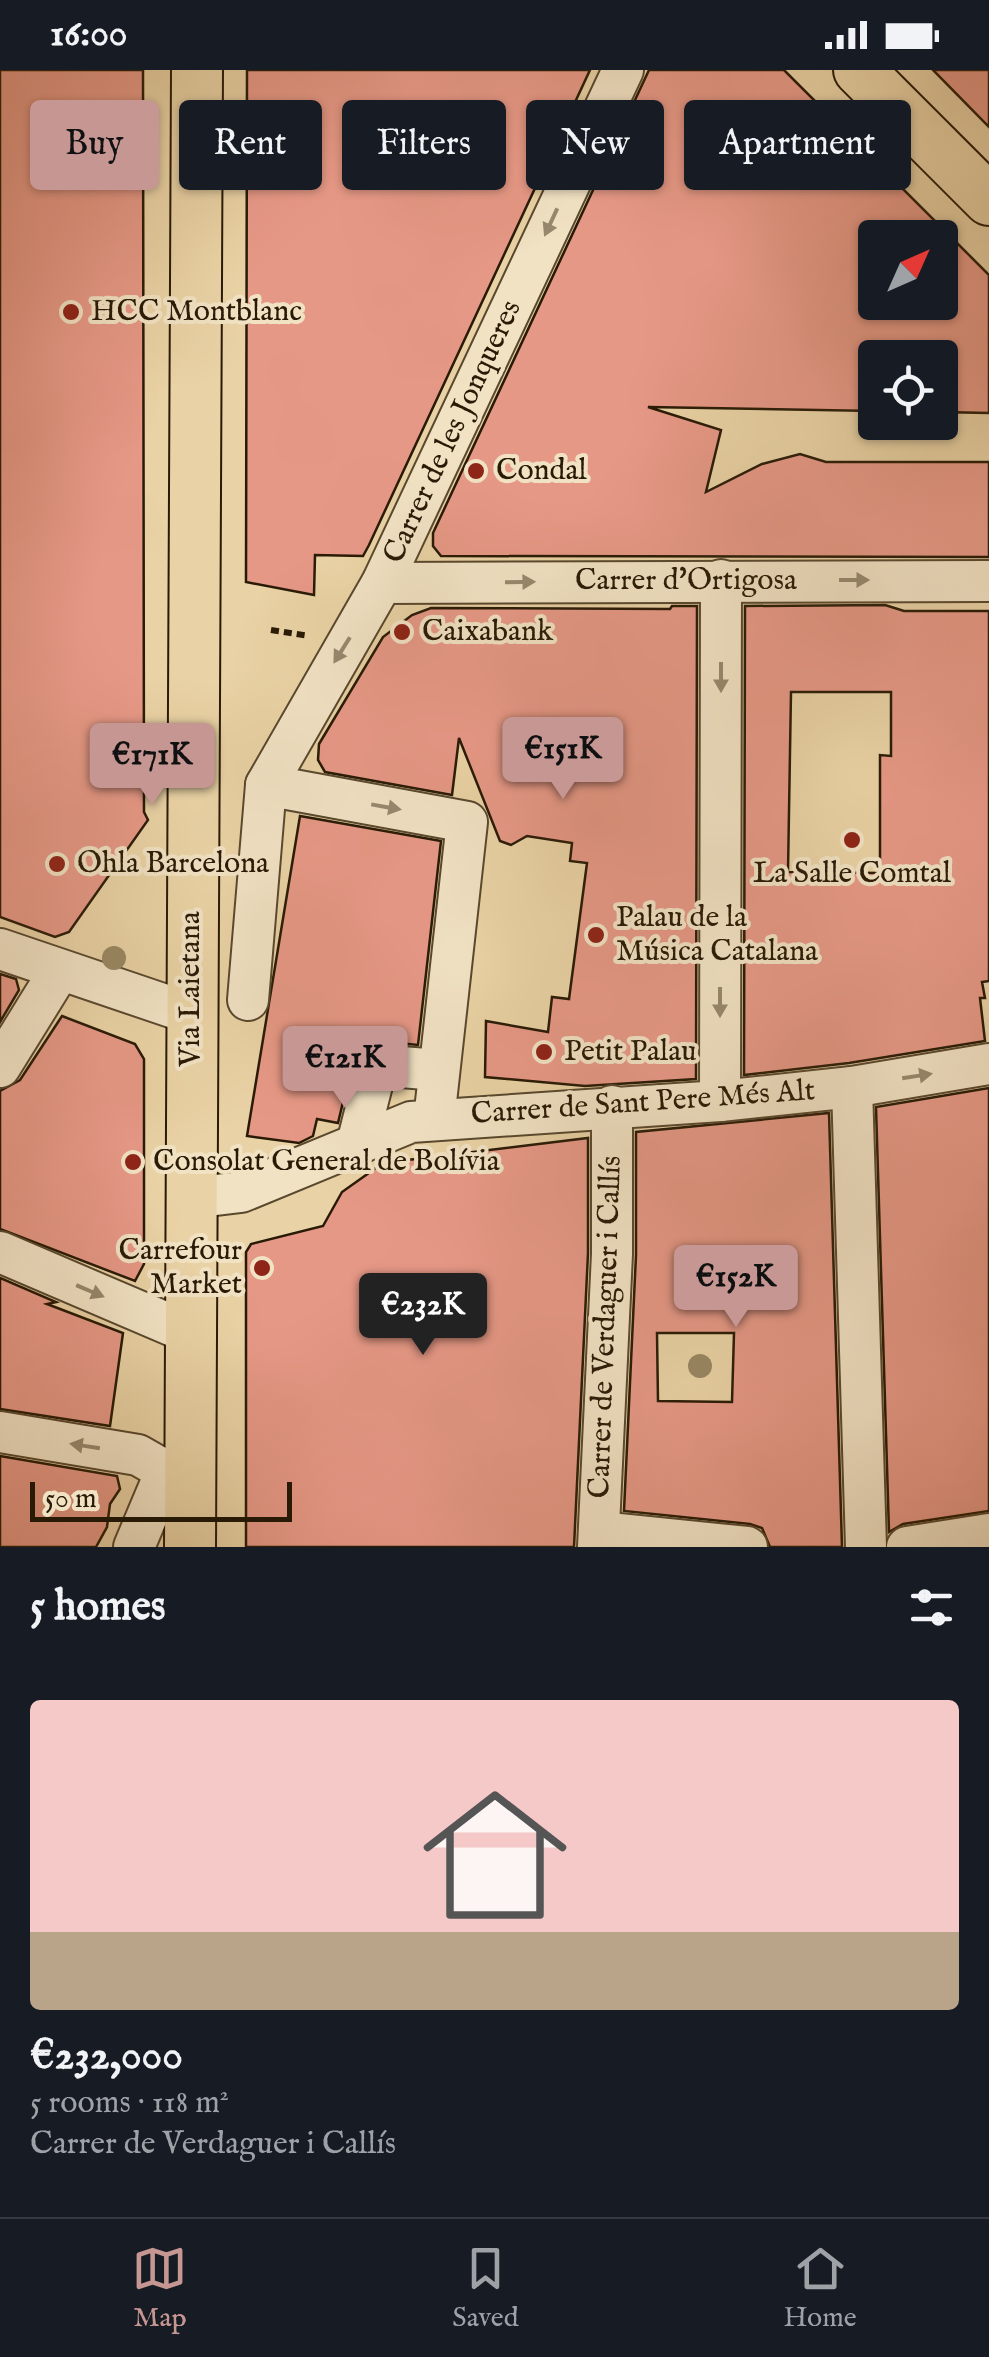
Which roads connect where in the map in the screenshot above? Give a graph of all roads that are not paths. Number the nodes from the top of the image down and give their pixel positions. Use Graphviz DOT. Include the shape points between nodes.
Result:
graph roads {
  1 [pos="196,70"];
  2 [pos="623,70"];
  3 [pos="859,70"];
  4 [pos="989,200"];
  5 [pos="722,580"];
  6 [pos="989,580"];
  7 [pos="382,583"];
  8 [pos="285,789"];
  9 [pos="0,949"];
  10 [pos="60,970"];
  11 [pos="248,1000"];
  12 [pos="192,1014"];
  13 [pos="989,1064"];
  14 [pos="0,1067"];
  15 [pos="438,1070"];
  16 [pos="852,1087"];
  17 [pos="720,1101"];
  18 [pos="612,1106"];
  19 [pos="434,1120"];
  20 [pos="357,1144"];
  21 [pos="190,1198"];
  22 [pos="0,1252"];
  23 [pos="192,1334"];
  24 [pos="0,1432"];
  25 [pos="178,1464"];
  26 [pos="989,1534"];
  27 [pos="598,1539"];
  28 [pos="134,1547"];
  29 [pos="190,1547"];
  30 [pos="747,1547"];
  31 [pos="866,1547"];
  32 [pos="908,1547"];
  1 -- 12 [label="main road, Via Laietana"];
  2 -- 7 [label="street, Carrer de les Jonqueres, one-way"];
  3 -- 4 [label="main road"];
  5 -- 6 [label="street, Carrer d'Ortigosa, one-way"];
  7 -- 5 [label="street, Carrer d'Ortigosa, one-way"];
  5 -- 17 [label="street, one-way"];
  7 -- 8 [label="street, Carrer de les Jonqueres, one-way"];
  8 -- 11 [label="street, Via Laietana" via="240,953"];
  8 -- 15 [label="street, one-way" via="467,822"];
  9 -- 10 [label="street"];
  10 -- 12 [label="street"];
  10 -- 14 [label="street"];
  12 -- 21 [label="main road, Via Laietana"];
  16 -- 13 [label="street, Carrer de Sant Pere Més Alt, one-way"];
  15 -- 19 [label="street"];
  15 -- 20 [label="street" via="376,1065"];
  16 -- 17 [label="street, Carrer de Sant Pere Més Alt"];
  16 -- 31 [label="street"];
  17 -- 18 [label="street, Carrer de Sant Pere Més Alt"];
  18 -- 19 [label="street, Carrer de Sant Pere Més Alt"];
  18 -- 27 [label="street, Carrer de Verdaguer i Callís"];
  19 -- 20 [label="street, Carrer de Sant Pere Més Alt"];
  20 -- 21 [label="street, Carrer de Sant Pere Més Alt" via="241,1192"];
  21 -- 23 [label="main road, Via Laietana"];
  22 -- 23 [label="street, one-way"];
  23 -- 25 [label="main road, Via Laietana"];
  25 -- 24 [label="street, one-way"];
  25 -- 28 [label="street"];
  25 -- 29 [label="main road, Via Laietana"];
  26 -- 32 [label="street"];
  27 -- 30 [label="street"];
}
